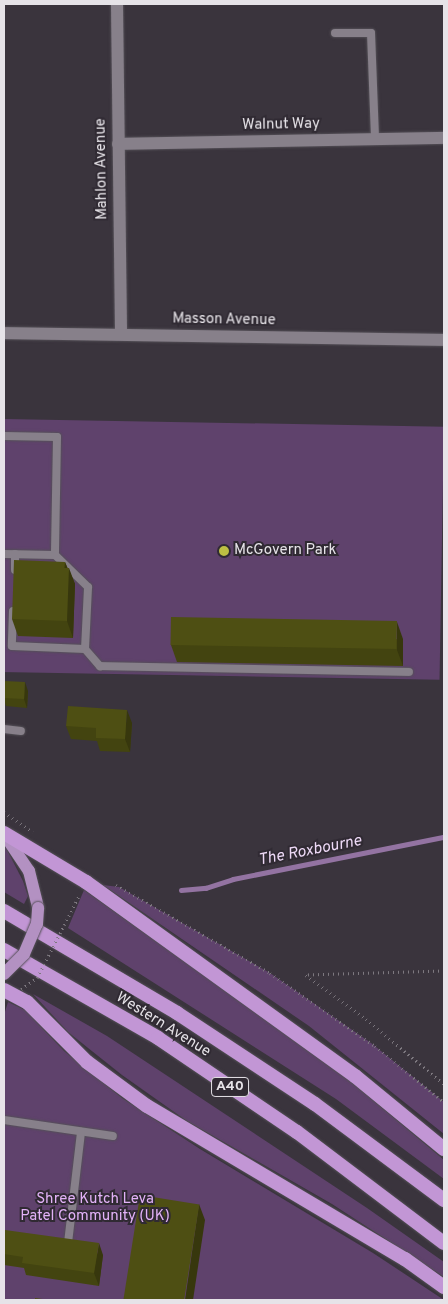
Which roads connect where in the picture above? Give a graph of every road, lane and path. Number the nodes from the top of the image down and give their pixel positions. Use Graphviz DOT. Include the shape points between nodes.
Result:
graph roads {
  1 [pos="117,4"];
  2 [pos="335,32"];
  3 [pos="444,138"];
  4 [pos="375,139"];
  5 [pos="118,144"];
  6 [pos="4,333"];
  7 [pos="121,334"];
  8 [pos="444,340"];
  9 [pos="4,436"];
  10 [pos="4,554"];
  11 [pos="15,554"];
  12 [pos="55,555"];
  13 [pos="14,582"];
  14 [pos="14,600"];
  15 [pos="85,649"];
  16 [pos="409,672"];
  17 [pos="4,729"];
  18 [pos="21,731"];
  19 [pos="4,833"];
  20 [pos="113,883"];
  21 [pos="83,888"];
  22 [pos="4,911"];
  23 [pos="4,950"];
  24 [pos="444,971"];
  25 [pos="4,974"];
  26 [pos="21,989"];
  27 [pos="4,990"];
  28 [pos="444,1084"];
  29 [pos="444,1102"];
  30 [pos="4,1120"];
  31 [pos="81,1132"];
  32 [pos="113,1136"];
  33 [pos="444,1149"];
  34 [pos="444,1200"];
  35 [pos="444,1243"];
  36 [pos="68,1244"];
  37 [pos="444,1287"];
  1 -- 5 [label="street, Mahlon Avenue"];
  2 -- 4 [label="lane" via="371,33"];
  3 -- 4 [label="street, Walnut Way"];
  4 -- 5 [label="street, Walnut Way"];
  5 -- 7 [label="street, Mahlon Avenue"];
  6 -- 7 [label="street, Masson Avenue"];
  7 -- 8 [label="street, Masson Avenue"];
  9 -- 12 [label="lane" via="57,438"];
  10 -- 11 [label="lane"];
  11 -- 12 [label="lane"];
  11 -- 13 [label="lane"];
  12 -- 15 [label="lane" via="88,587"];
  14 -- 15 [label="lane" via="12,646"];
  15 -- 16 [label="lane" via="100,666"];
  17 -- 18 [label="lane"];
  19 -- 25 [label="main road, bridge" via="29,871 38,908 37,924 24,954"];
  19 -- 33 [label="highway" via="86,882 355,1076"];
  20 -- 29 [label="path" via="270,973 375,1046"];
  21 -- 26 [label="path, bridge" via="37,978"];
  22 -- 34 [label="highway, Western Avenue / A40" via="178,1013 315,1104"];
  23 -- 35 [label="highway, Western Avenue / A40" via="158,1038 297,1132"];
  24 -- 28 [label="path" via="306,975 366,1019"];
  27 -- 37 [label="highway" via="27,1002 87,1062 147,1106 405,1259"];
  30 -- 31 [label="lane"];
  31 -- 32 [label="lane"];
  31 -- 36 [label="lane"];
}
